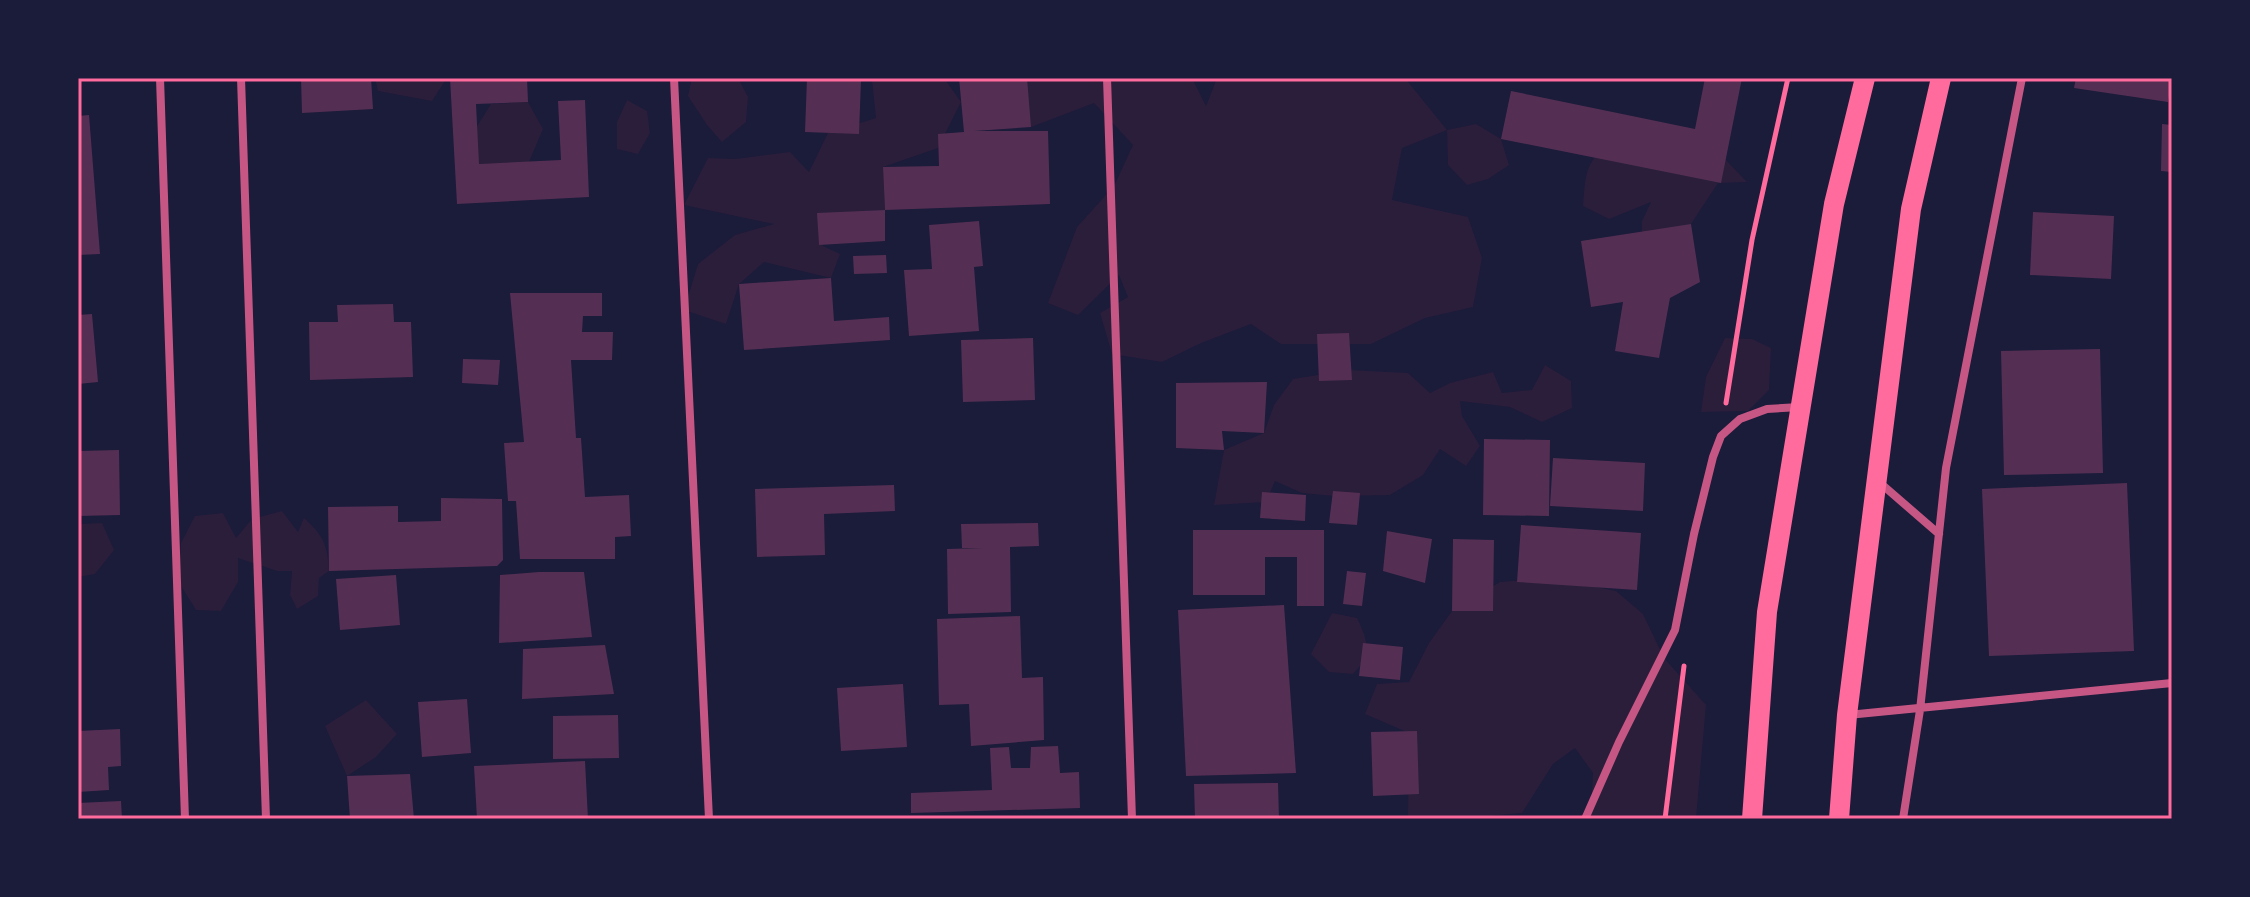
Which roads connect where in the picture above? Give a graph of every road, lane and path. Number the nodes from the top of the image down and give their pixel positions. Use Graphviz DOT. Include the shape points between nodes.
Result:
graph roads {
  1 [pos="160,78"];
  2 [pos="241,78"];
  3 [pos="674,78"];
  4 [pos="1107,78"];
  5 [pos="1865,78"];
  6 [pos="1941,78"];
  7 [pos="2022,78"];
  8 [pos="1801,407"];
  9 [pos="1876,479"];
  10 [pos="1939,534"];
  11 [pos="2172,683"];
  12 [pos="1920,710"];
  13 [pos="1847,715"];
  14 [pos="185,819"];
  15 [pos="266,819"];
  16 [pos="709,819"];
  17 [pos="1132,819"];
  18 [pos="1585,819"];
  19 [pos="1752,819"];
  20 [pos="1839,819"];
  21 [pos="1903,819"];
  1 -- 14 [label="street"];
  2 -- 15 [label="street"];
  3 -- 16 [label="street"];
  4 -- 17 [label="street"];
  5 -- 8 [label="main road" via="1834,204"];
  6 -- 9 [label="main road" via="1911,209"];
  7 -- 10 [label="street" via="1946,468"];
  8 -- 18 [label="street" via="1767,409 1740,419 1721,436 1675,630"];
  8 -- 19 [label="main road" via="1767,612"];
  9 -- 10 [label="street"];
  9 -- 13 [label="main road"];
  10 -- 12 [label="street"];
  11 -- 12 [label="street"];
  12 -- 13 [label="street"];
  12 -- 21 [label="street"];
  13 -- 20 [label="main road"];
}
